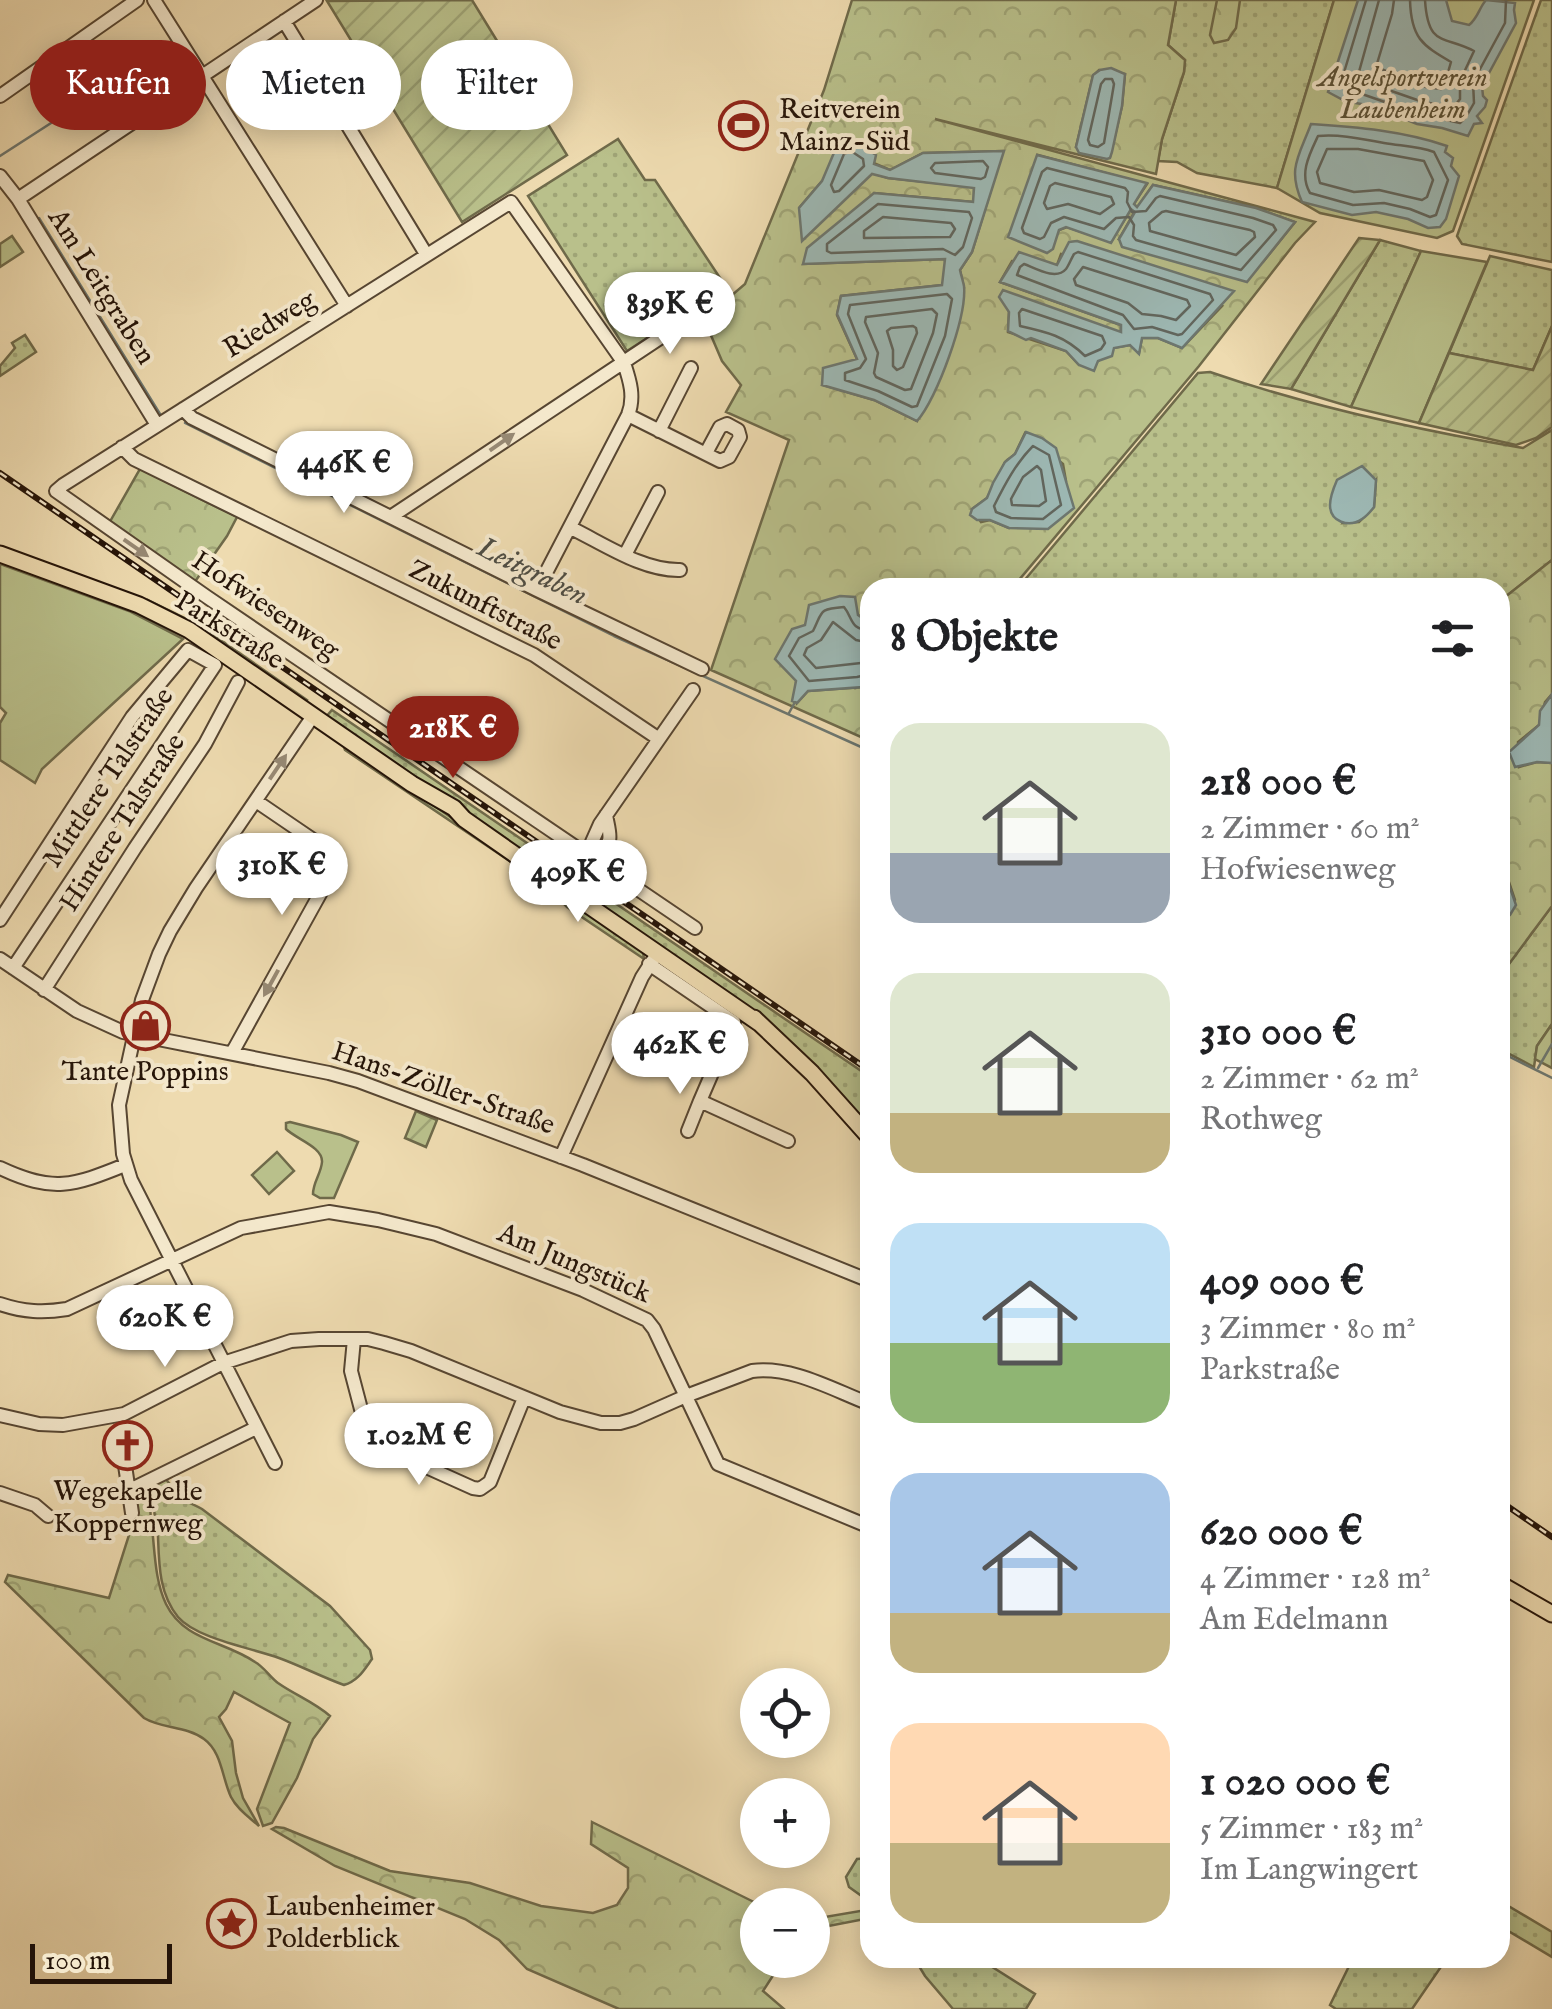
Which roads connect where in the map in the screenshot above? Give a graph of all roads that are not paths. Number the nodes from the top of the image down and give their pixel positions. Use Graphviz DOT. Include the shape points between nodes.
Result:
graph roads {
  1 [pos="137,0"];
  2 [pos="154,0"];
  3 [pos="316,0"];
  4 [pos="284,21"];
  5 [pos="179,40"];
  6 [pos="206,73"];
  7 [pos="206,82"];
  8 [pos="0,96"];
  9 [pos="121,130"];
  10 [pos="0,176"];
  11 [pos="18,199"];
  12 [pos="426,254"];
  13 [pos="348,306"];
  14 [pos="693,316"];
  15 [pos="624,362"];
  16 [pos="691,368"];
  17 [pos="183,408"];
  18 [pos="628,416"];
  19 [pos="157,425"];
  20 [pos="659,431"];
  21 [pos="122,448"];
  22 [pos="706,453"];
  23 [pos="56,491"];
  24 [pos="658,492"];
  25 [pos="392,516"];
  26 [pos="571,528"];
  27 [pos="1,554"];
  28 [pos="626,555"];
  29 [pos="680,570"];
  30 [pos="537,590"];
  31 [pos="702,669"];
  32 [pos="238,682"];
  33 [pos="693,690"];
  34 [pos="313,716"];
  35 [pos="659,739"];
  36 [pos="256,801"];
  37 [pos="591,850"];
  38 [pos="0,920"];
  39 [pos="694,928"];
  40 [pos="654,958"];
  41 [pos="0,959"];
  42 [pos="13,968"];
  43 [pos="44,990"];
  44 [pos="134,1035"];
  45 [pos="232,1053"];
  46 [pos="700,1102"];
  47 [pos="860,1127"];
  48 [pos="688,1131"];
  49 [pos="788,1141"];
  50 [pos="561,1157"];
  51 [pos="126,1165"];
  52 [pos="0,1168"];
  53 [pos="171,1259"];
  54 [pos="860,1278"];
  55 [pos="0,1304"];
  56 [pos="354,1339"];
  57 [pos="223,1363"];
  58 [pos="686,1396"];
  59 [pos="524,1398"];
  60 [pos="860,1400"];
  61 [pos="0,1415"];
  62 [pos="256,1428"];
  63 [pos="121,1438"];
  64 [pos="275,1463"];
  65 [pos="128,1491"];
  66 [pos="0,1493"];
  67 [pos="132,1513"];
  68 [pos="48,1516"];
  69 [pos="860,1523"];
  70 [pos="1510,1590"];
  71 [pos="1552,1614"];
  1 -- 8 [label="street"];
  2 -- 5 [label="street"];
  3 -- 4 [label="street"];
  4 -- 6 [label="street"];
  4 -- 12 [label="street"];
  7 -- 13 [label="street"];
  9 -- 11 [label="street"];
  10 -- 11 [label="street, Am Leitgraben"];
  11 -- 19 [label="street, Am Leitgraben"];
  12 -- 13 [label="street, Riedweg"];
  12 -- 15 [label="street, Riedweg" via="511,202"];
  13 -- 17 [label="street, Riedweg"];
  14 -- 15 [label="street"];
  15 -- 18 [label="street" via="632,389"];
  25 -- 15 [label="street, one-way"];
  16 -- 20 [label="street"];
  17 -- 19 [label="street, Riedweg"];
  17 -- 25 [label="street"];
  18 -- 20 [label="street"];
  18 -- 26 [label="street"];
  19 -- 21 [label="street, Riedweg"];
  20 -- 22 [label="street"];
  21 -- 23 [label="street, Riedweg"];
  21 -- 35 [label="street, Zukunftstraße" via="534,655"];
  23 -- 37 [label="street, Hofwiesenweg, one-way"];
  24 -- 28 [label="street"];
  25 -- 30 [label="street"];
  26 -- 28 [label="street"];
  26 -- 30 [label="street"];
  27 -- 34 [label="main road, Parkstraße" via="167,619"];
  28 -- 29 [label="street"];
  30 -- 31 [label="street"];
  32 -- 43 [label="street, Hintere Talstraße" via="205,744"];
  33 -- 35 [label="street"];
  36 -- 34 [label="street, one-way"];
  34 -- 40 [label="main road, Parkstraße" via="454,808"];
  35 -- 37 [label="street" via="606,815 608,844"];
  36 -- 44 [label="street" via="170,931"];
  36 -- 45 [label="street, one-way" via="326,848 333,866"];
  37 -- 39 [label="street, Hofwiesenweg"];
  38 -- 42 [label="street, Mittlere Talstraße" via="132,717 188,650 214,665"];
  40 -- 46 [label="street" via="734,1022"];
  40 -- 47 [label="main road, Parkstraße" via="749,1012"];
  40 -- 50 [label="street"];
  41 -- 42 [label="street, Hans-Zöller-Straße"];
  42 -- 43 [label="street, Hans-Zöller-Straße"];
  43 -- 44 [label="street, Hans-Zöller-Straße"];
  44 -- 45 [label="street, Hans-Zöller-Straße"];
  44 -- 51 [label="street" via="119,1105"];
  45 -- 50 [label="street, Hans-Zöller-Straße" via="358,1081"];
  46 -- 48 [label="street"];
  46 -- 49 [label="street"];
  50 -- 54 [label="street, Hans-Zöller-Straße"];
  51 -- 52 [label="street" via="62,1185"];
  51 -- 53 [label="street"];
  53 -- 55 [label="street, Am Jungstück" via="67,1309 43,1313"];
  53 -- 57 [label="street"];
  53 -- 58 [label="street, Am Jungstück" via="241,1228 329,1212 436,1234 648,1320"];
  56 -- 57 [label="street" via="291,1341"];
  56 -- 59 [label="street" via="411,1352"];
  56 -- 59 [label="street" via="351,1370 373,1443 473,1488 490,1482"];
  57 -- 61 [label="street" via="124,1414 63,1425"];
  57 -- 62 [label="street"];
  58 -- 59 [label="street" via="620,1423"];
  58 -- 60 [label="street" via="774,1370"];
  58 -- 69 [label="street, Am Jungstück" via="718,1464"];
  62 -- 64 [label="street"];
  62 -- 65 [label="street"];
  63 -- 65 [label="street"];
  65 -- 67 [label="street"];
  66 -- 68 [label="street"];
  70 -- 71 [label="main road"];
}
